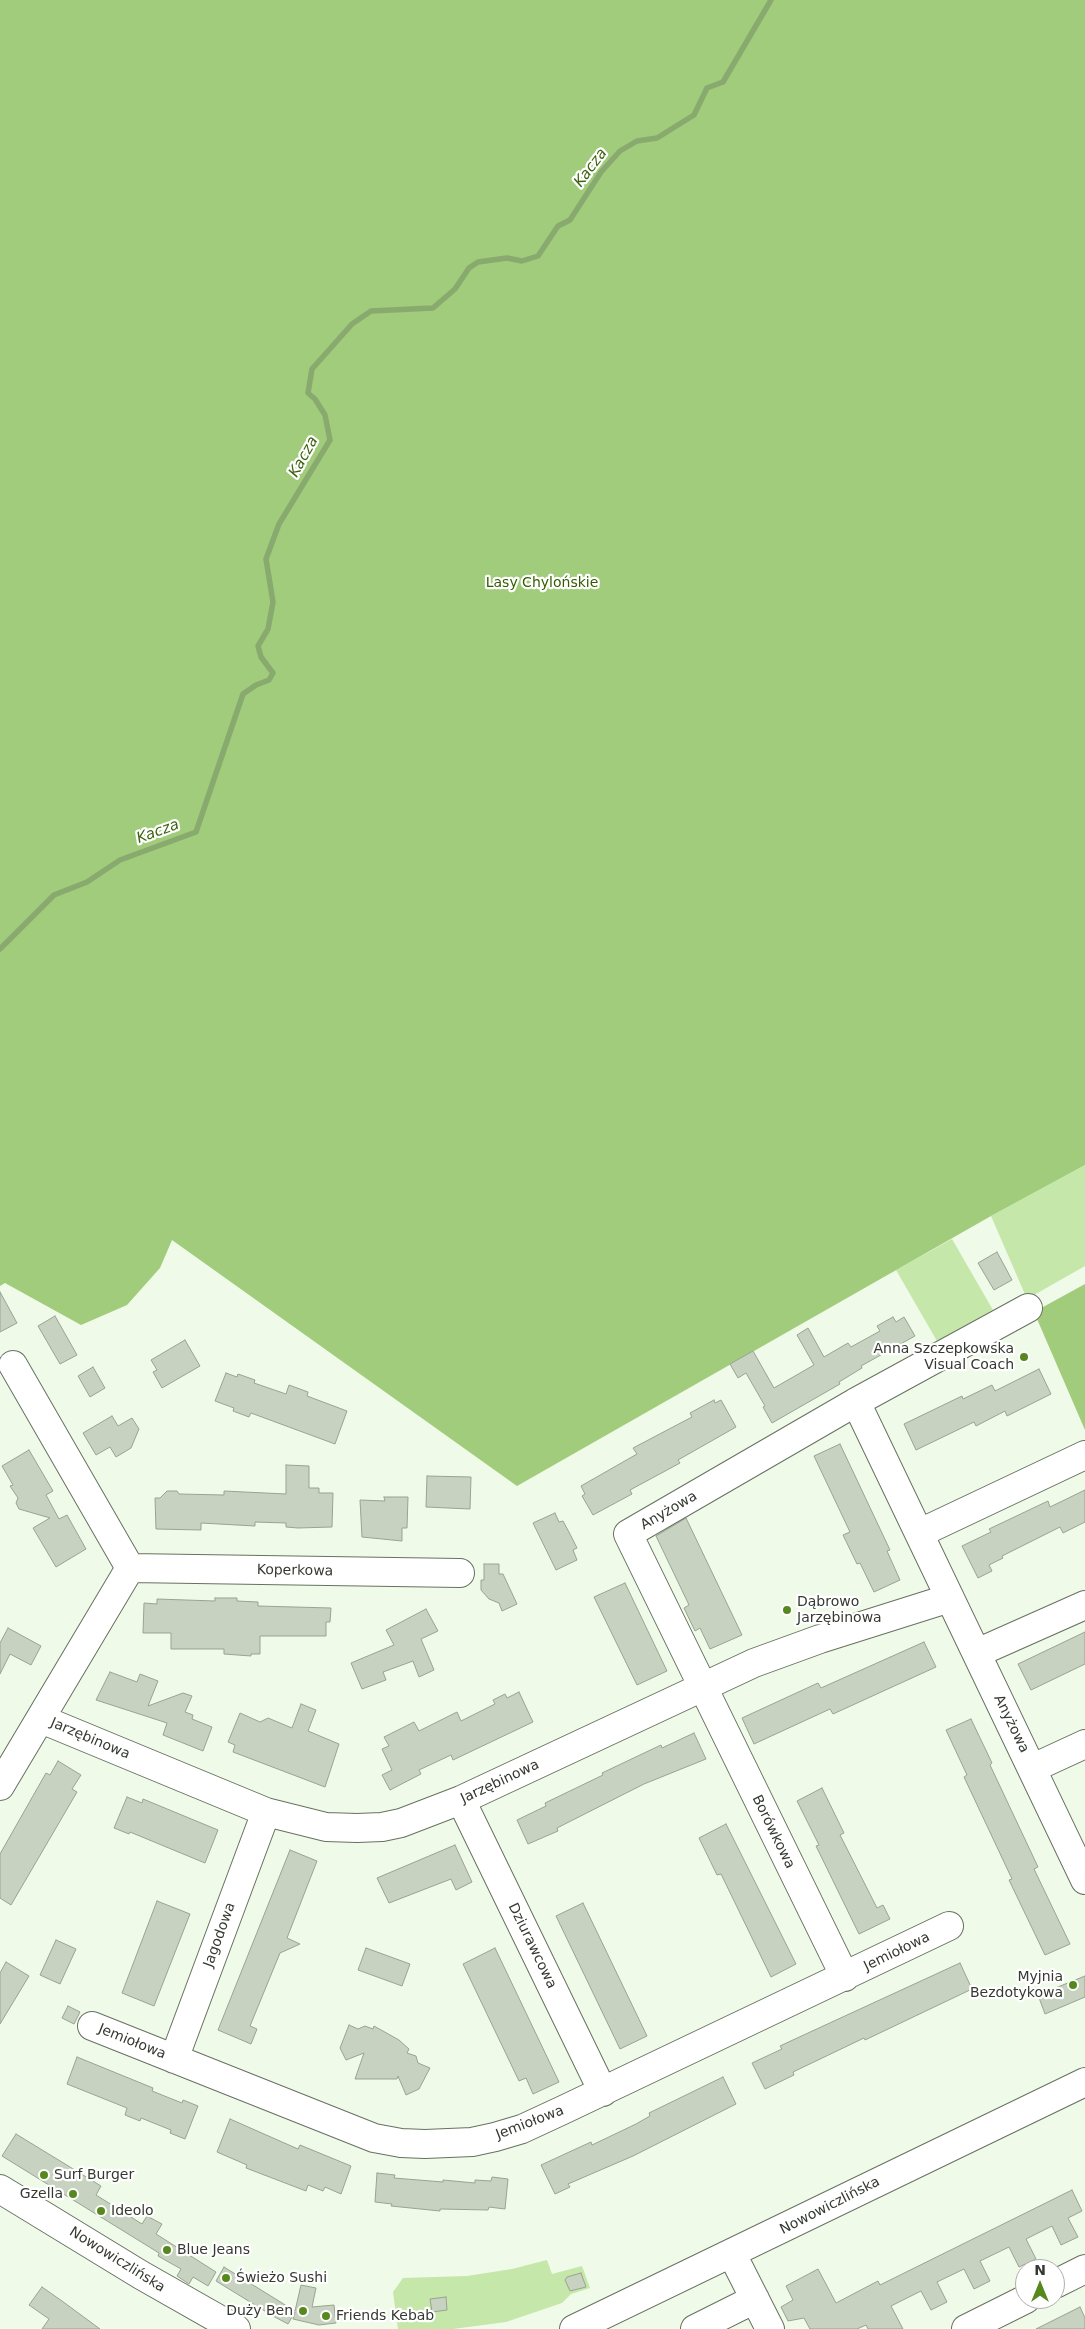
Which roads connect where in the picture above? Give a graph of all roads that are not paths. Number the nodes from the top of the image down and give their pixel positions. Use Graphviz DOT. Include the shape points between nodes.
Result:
graph roads {
  1 [pos="1028,1308"];
  2 [pos="13,1365"];
  3 [pos="856,1402"];
  4 [pos="1085,1455"];
  5 [pos="920,1533"];
  6 [pos="130,1568"];
  7 [pos="460,1573"];
  8 [pos="950,1598"];
  9 [pos="1085,1605"];
  10 [pos="977,1653"];
  11 [pos="701,1686"];
  12 [pos="41,1719"];
  13 [pos="1085,1744"];
  14 [pos="1033,1768"];
  15 [pos="0,1786"];
  16 [pos="461,1800"];
  17 [pos="266,1812"];
  18 [pos="1085,1880"];
  19 [pos="949,1926"];
  20 [pos="845,1977"];
  21 [pos="92,2026"];
  22 [pos="174,2059"];
  23 [pos="1085,2082"];
  24 [pos="602,2092"];
  25 [pos="0,2188"];
  26 [pos="732,2254"];
  27 [pos="1085,2269"];
  28 [pos="1065,2279"];
  29 [pos="755,2299"];
  30 [pos="1015,2304"];
  31 [pos="236,2329"];
  32 [pos="574,2329"];
  33 [pos="695,2329"];
  34 [pos="770,2329"];
  35 [pos="966,2329"];
  1 -- 3 [label="street, Anyżowa"];
  2 -- 6 [label="street"];
  3 -- 5 [label="street, Anyżowa"];
  3 -- 11 [label="street, Anyżowa" via="628,1534"];
  4 -- 5 [label="street"];
  5 -- 8 [label="street, Anyżowa"];
  6 -- 7 [label="street, Koperkowa"];
  6 -- 12 [label="street"];
  8 -- 10 [label="street, Anyżowa"];
  8 -- 11 [label="street, Jarzębinowa" via="820,1638"];
  9 -- 10 [label="street"];
  10 -- 14 [label="street, Anyżowa"];
  11 -- 16 [label="street, Jarzębinowa"];
  11 -- 20 [label="street, Borówkowa"];
  12 -- 15 [label="street"];
  12 -- 17 [label="street, Jarzębinowa"];
  13 -- 14 [label="street, Anyżowa"];
  14 -- 18 [label="street, Anyżowa"];
  16 -- 17 [label="street, Jarzębinowa" via="400,1823 365,1828 326,1827"];
  16 -- 24 [label="street, Dziurawcowa"];
  17 -- 22 [label="street, Jagodowa"];
  19 -- 20 [label="street, Jemiołowa"];
  20 -- 24 [label="street, Jemiołowa"];
  21 -- 22 [label="street, Jemiołowa"];
  22 -- 24 [label="street, Jemiołowa" via="374,2138 401,2143 448,2143 495,2137 522,2129"];
  23 -- 26 [label="street, Nowowiczlińska"];
  25 -- 31 [label="street, Nowowiczlińska" via="141,2276"];
  26 -- 29 [label="street"];
  26 -- 32 [label="street, Nowowiczlińska"];
  27 -- 28 [label="street"];
  29 -- 33 [label="street"];
  29 -- 34 [label="street"];
  30 -- 35 [label="street"];
}
